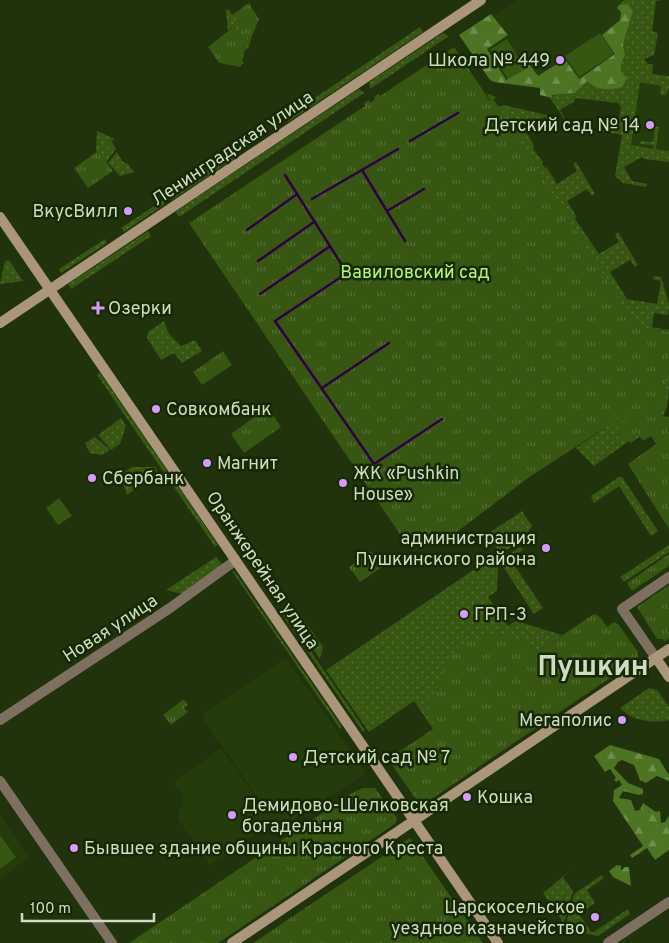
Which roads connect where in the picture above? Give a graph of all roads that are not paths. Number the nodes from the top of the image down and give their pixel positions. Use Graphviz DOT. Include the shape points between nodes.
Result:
graph roads {
  1 [pos="481,0"];
  2 [pos="0,217"];
  3 [pos="50,289"];
  4 [pos="0,322"];
  5 [pos="236,560"];
  6 [pos="669,577"];
  7 [pos="669,649"];
  8 [pos="656,658"];
  9 [pos="669,677"];
  10 [pos="0,720"];
  11 [pos="0,781"];
  12 [pos="414,820"];
  13 [pos="669,902"];
  14 [pos="112,943"];
  15 [pos="232,943"];
  16 [pos="498,943"];
  17 [pos="608,943"];
  1 -- 3 [label="street, Ленинградская улица"];
  2 -- 3 [label="street, Оранжерейная улица"];
  3 -- 4 [label="street, Ленинградская улица"];
  3 -- 5 [label="street, Оранжерейная улица"];
  5 -- 10 [label="street, Новая улица" via="170,608"];
  5 -- 12 [label="street, Оранжерейная улица"];
  6 -- 8 [label="street" via="622,609"];
  7 -- 8 [label="street"];
  8 -- 9 [label="street"];
  8 -- 12 [label="street"];
  11 -- 14 [label="street"];
  12 -- 15 [label="street"];
  12 -- 16 [label="street, Оранжерейная улица"];
  13 -- 17 [label="street"];
}
